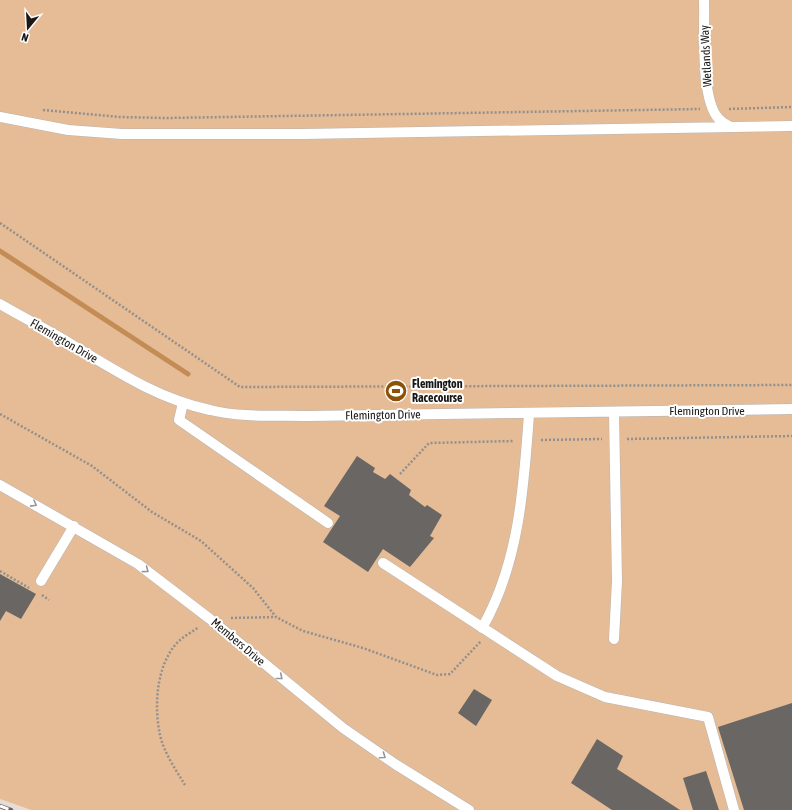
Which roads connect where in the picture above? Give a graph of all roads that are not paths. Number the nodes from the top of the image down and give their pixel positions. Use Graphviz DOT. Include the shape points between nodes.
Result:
graph roads {
  1 [pos="704,0"];
  2 [pos="0,116"];
  3 [pos="792,126"];
  4 [pos="731,127"];
  5 [pos="0,304"];
  6 [pos="183,403"];
  7 [pos="792,409"];
  8 [pos="614,413"];
  9 [pos="529,414"];
  10 [pos="0,485"];
  11 [pos="328,523"];
  12 [pos="74,526"];
  13 [pos="383,563"];
  14 [pos="42,581"];
  15 [pos="486,630"];
  16 [pos="614,639"];
  17 [pos="469,810"];
  18 [pos="734,810"];
  1 -- 4 [label="lane, Wetlands Way" via="706,78 718,118"];
  2 -- 4 [label="lane" via="68,130 122,134"];
  3 -- 4 [label="lane"];
  5 -- 6 [label="lane, Flemington Drive" via="128,380"];
  6 -- 9 [label="lane, Flemington Drive" via="210,410 256,416"];
  6 -- 11 [label="lane" via="179,420"];
  7 -- 8 [label="lane, Flemington Drive"];
  8 -- 9 [label="lane, Flemington Drive"];
  8 -- 16 [label="lane" via="617,581"];
  9 -- 15 [label="lane" via="521,502 509,560"];
  10 -- 12 [label="lane, Members Drive, one-way"];
  12 -- 14 [label="lane"];
  12 -- 17 [label="lane, Members Drive, one-way" via="138,564 210,619 343,728"];
  13 -- 15 [label="lane"];
  15 -- 18 [label="lane" via="557,676 605,696 708,717"];
}
